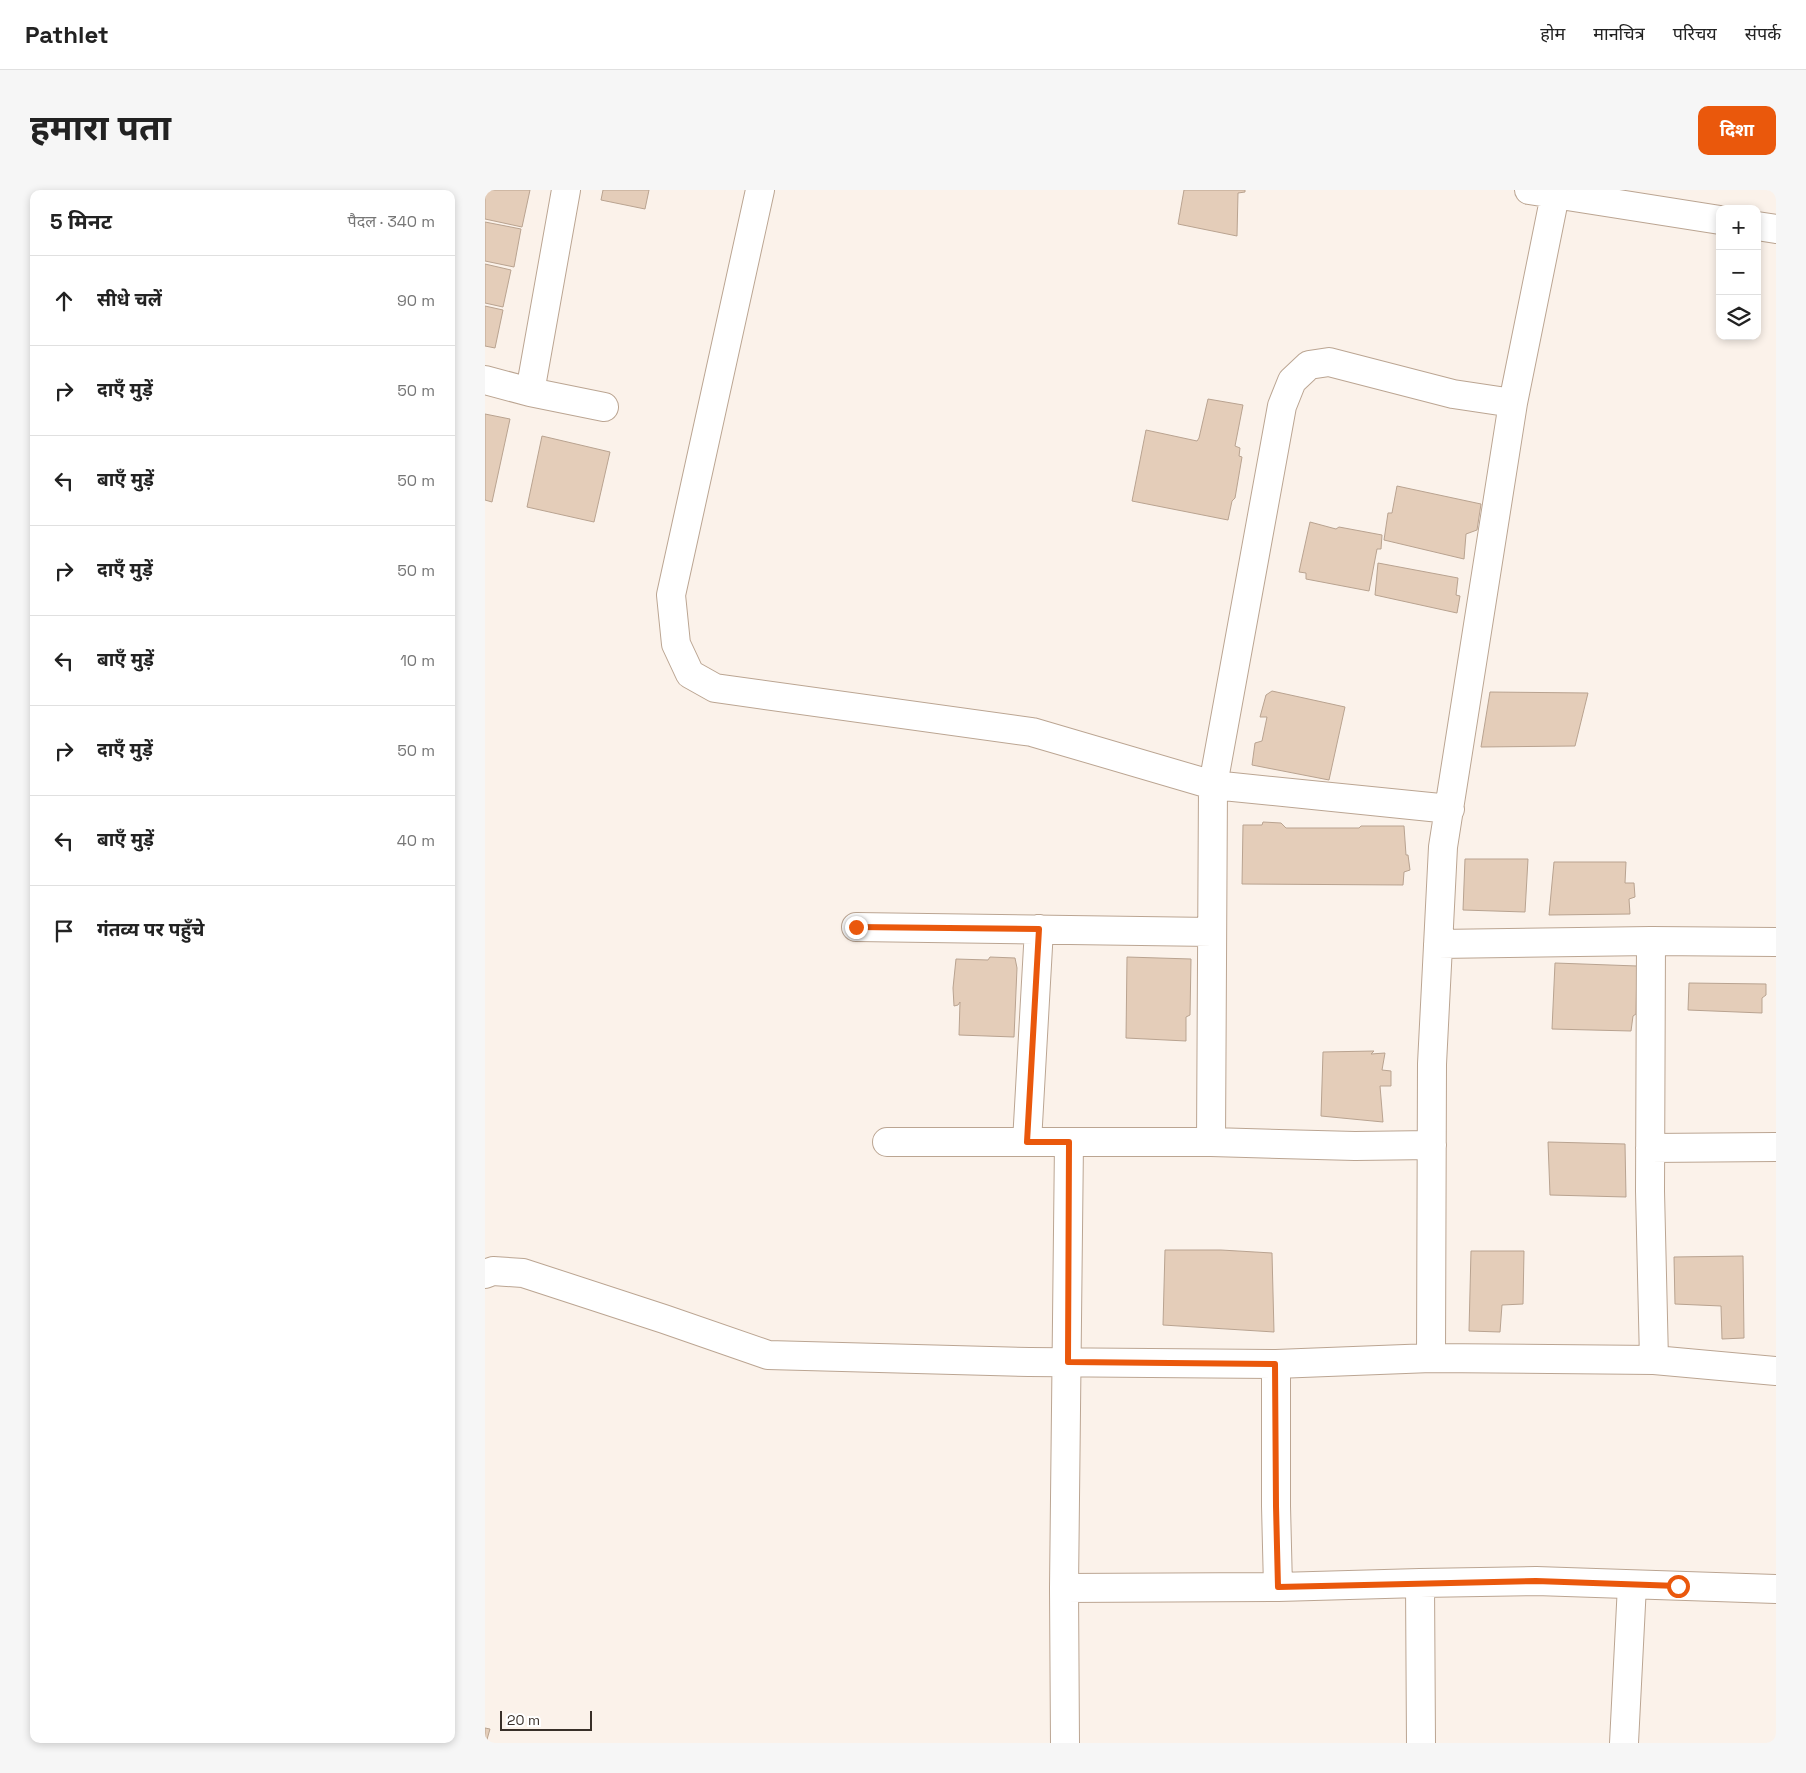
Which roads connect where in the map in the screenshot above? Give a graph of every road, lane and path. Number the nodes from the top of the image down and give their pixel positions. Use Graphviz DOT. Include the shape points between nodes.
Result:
graph roads {
  1 [pos="566,190"];
  2 [pos="760,190"];
  3 [pos="1546,192"];
  4 [pos="1716,219"];
  5 [pos="1761,227"];
  6 [pos="1776,229"];
  7 [pos="485,380"];
  8 [pos="530,392"];
  9 [pos="1513,403"];
  10 [pos="605,406"];
  11 [pos="1213,785"];
  12 [pos="1450,808"];
  13 [pos="856,927"];
  14 [pos="1039,929"];
  15 [pos="1212,932"];
  16 [pos="1651,942"];
  17 [pos="1776,942"];
  18 [pos="1439,944"];
  19 [pos="887,1142"];
  20 [pos="1027,1142"];
  21 [pos="1069,1142"];
  22 [pos="1211,1142"];
  23 [pos="1432,1145"];
  24 [pos="1776,1147"];
  25 [pos="1650,1148"];
  26 [pos="485,1274"];
  27 [pos="1431,1358"];
  28 [pos="1654,1360"];
  29 [pos="1068,1362"];
  30 [pos="1275,1364"];
  31 [pos="1776,1371"];
  32 [pos="1420,1583"];
  33 [pos="1632,1585"];
  34 [pos="1278,1587"];
  35 [pos="1064,1588"];
  36 [pos="1776,1589"];
  37 [pos="1065,1743"];
  38 [pos="1421,1743"];
  39 [pos="1624,1743"];
  1 -- 8 [label="street"];
  2 -- 11 [label="street" via="671,595 676,644 690,674 715,688 1032,732"];
  3 -- 4 [label="street"];
  3 -- 9 [label="street"];
  5 -- 6 [label="street"];
  7 -- 8 [label="street"];
  8 -- 10 [label="street"];
  9 -- 11 [label="street" via="1453,394 1329,362 1309,365 1292,381 1282,406"];
  9 -- 12 [label="street"];
  11 -- 12 [label="street"];
  11 -- 15 [label="street"];
  12 -- 18 [label="street" via="1443,847"];
  13 -- 14 [label="street"];
  14 -- 15 [label="street"];
  14 -- 20 [label="street"];
  15 -- 22 [label="street"];
  16 -- 17 [label="street"];
  16 -- 18 [label="street"];
  16 -- 25 [label="street"];
  18 -- 23 [label="street" via="1432,1064"];
  19 -- 20 [label="street"];
  20 -- 21 [label="street"];
  21 -- 22 [label="street"];
  21 -- 29 [label="street"];
  22 -- 23 [label="street"];
  23 -- 27 [label="street"];
  24 -- 25 [label="street"];
  25 -- 28 [label="street"];
  26 -- 29 [label="street" via="493,1271 523,1273 768,1355"];
  27 -- 28 [label="street"];
  27 -- 30 [label="street"];
  28 -- 31 [label="street"];
  29 -- 30 [label="street"];
  29 -- 35 [label="street"];
  30 -- 34 [label="street"];
  32 -- 33 [label="street" via="1536,1581"];
  32 -- 34 [label="street"];
  32 -- 38 [label="street"];
  33 -- 36 [label="street"];
  33 -- 39 [label="street"];
  34 -- 35 [label="street"];
  35 -- 37 [label="street"];
}
